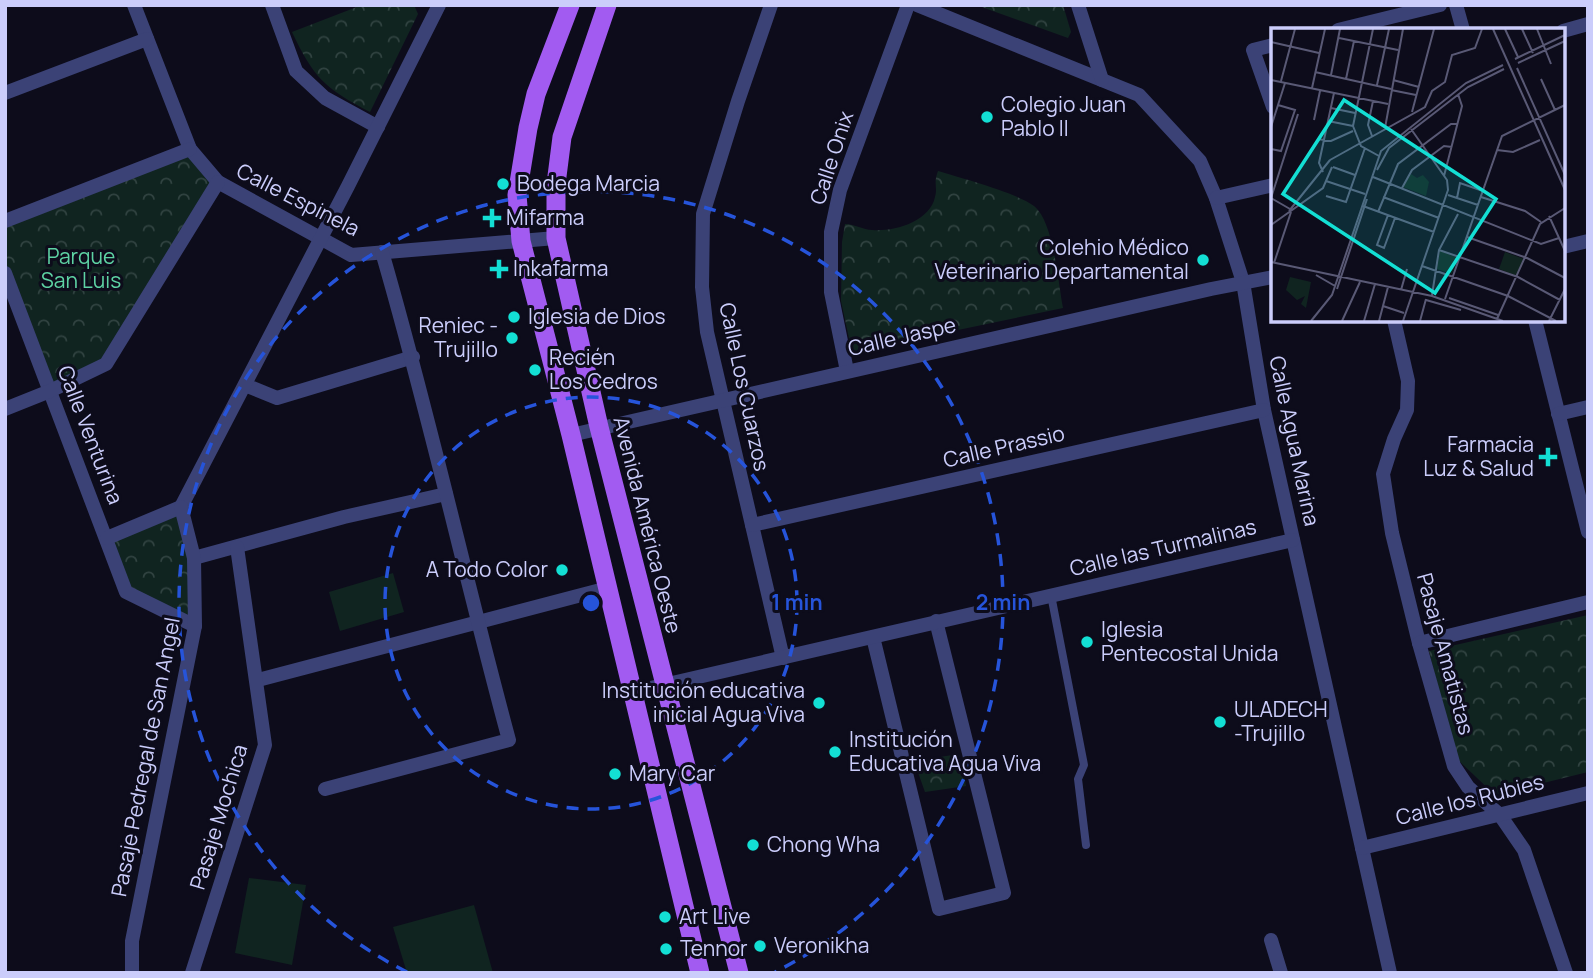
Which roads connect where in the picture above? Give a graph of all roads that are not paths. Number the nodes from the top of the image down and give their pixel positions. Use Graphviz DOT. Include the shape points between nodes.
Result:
graph roads {
  1 [pos="134,5"];
  2 [pos="272,5"];
  3 [pos="570,5"];
  4 [pos="607,5"];
  5 [pos="771,5"];
  6 [pos="908,5"];
  7 [pos="917,5"];
  8 [pos="1078,5"];
  9 [pos="1440,5"];
  10 [pos="1457,5"];
  11 [pos="433,8"];
  12 [pos="1588,24"];
  13 [pos="1346,28"];
  14 [pos="1463,28"];
  15 [pos="1565,30"];
  16 [pos="147,39"];
  17 [pos="1271,46"];
  18 [pos="1102,80"];
  19 [pos="5,93"];
  20 [pos="1271,101"];
  21 [pos="378,127"];
  22 [pos="190,149"];
  23 [pos="218,182"];
  24 [pos="1271,185"];
  25 [pos="1216,198"];
  26 [pos="5,221"];
  27 [pos="555,238"];
  28 [pos="321,240"];
  29 [pos="522,241"];
  30 [pos="1588,241"];
  31 [pos="1565,247"];
  32 [pos="382,252"];
  33 [pos="5,273"];
  34 [pos="1271,277"];
  35 [pos="1243,282"];
  36 [pos="1394,322"];
  37 [pos="1535,322"];
  38 [pos="413,357"];
  39 [pos="847,370"];
  40 [pos="245,385"];
  41 [pos="51,391"];
  42 [pos="723,399"];
  43 [pos="1588,407"];
  44 [pos="5,409"];
  45 [pos="1264,410"];
  46 [pos="1558,414"];
  47 [pos="599,427"];
  48 [pos="571,435"];
  49 [pos="446,494"];
  50 [pos="181,507"];
  51 [pos="752,525"];
  52 [pos="1588,532"];
  53 [pos="107,538"];
  54 [pos="1293,540"];
  55 [pos="237,547"];
  56 [pos="194,558"];
  57 [pos="608,588"];
  58 [pos="1051,595"];
  59 [pos="1588,602"];
  60 [pos="936,621"];
  61 [pos="477,622"];
  62 [pos="195,626"];
  63 [pos="873,638"];
  64 [pos="1419,643"];
  65 [pos="783,658"];
  66 [pos="258,680"];
  67 [pos="665,685"];
  68 [pos="633,692"];
  69 [pos="325,789"];
  70 [pos="1588,793"];
  71 [pos="1500,815"];
  72 [pos="1086,845"];
  73 [pos="1362,848"];
  74 [pos="1272,940"];
  75 [pos="132,973"];
  76 [pos="192,973"];
  77 [pos="700,973"];
  78 [pos="739,973"];
  79 [pos="1281,973"];
  80 [pos="1390,973"];
  81 [pos="1566,973"];
  1 -- 16 [label="street, Calle Espinela"];
  2 -- 21 [label="street" via="296,71 325,98"];
  3 -- 29 [label="main road" via="528,128 517,195"];
  4 -- 27 [label="main road, Avenida América Oeste" via="562,137"];
  5 -- 42 [label="street, Calle Los Cuarzos" via="703,214 702,287"];
  6 -- 39 [label="street, Calle Onix" via="840,190 831,232 831,292"];
  7 -- 18 [label="street, Calle Agua Marina"];
  8 -- 18 [label="street"];
  9 -- 13 [label="street"];
  10 -- 14 [label="street"];
  11 -- 21 [label="street"];
  12 -- 15 [label="street"];
  16 -- 19 [label="street"];
  16 -- 22 [label="street, Calle Espinela"];
  17 -- 20 [label="street" via="1253,50"];
  18 -- 25 [label="street, Calle Agua Marina" via="1139,95 1200,161"];
  21 -- 28 [label="street"];
  22 -- 23 [label="street, Calle Espinela"];
  22 -- 26 [label="street"];
  23 -- 28 [label="street, Calle Espinela"];
  23 -- 41 [label="street" via="106,364"];
  24 -- 25 [label="street"];
  25 -- 35 [label="street, Calle Agua Marina"];
  27 -- 29 [label="street, Calle Espinela"];
  27 -- 47 [label="main road, Avenida América Oeste"];
  28 -- 32 [label="street, Calle Espinela" via="351,255"];
  28 -- 40 [label="street"];
  29 -- 32 [label="street, Calle Espinela"];
  29 -- 48 [label="main road"];
  30 -- 31 [label="street"];
  32 -- 38 [label="street"];
  33 -- 41 [label="street, Calle Venturina"];
  34 -- 35 [label="street, Calle Jaspe"];
  35 -- 39 [label="street, Calle Jaspe"];
  35 -- 45 [label="street, Calle Agua Marina"];
  36 -- 64 [label="street, Pasaje Amatistas" via="1408,381 1407,410 1383,474"];
  37 -- 46 [label="street"];
  38 -- 40 [label="street" via="277,398"];
  38 -- 49 [label="street"];
  39 -- 42 [label="street, Calle Jaspe"];
  40 -- 50 [label="street"];
  41 -- 44 [label="street"];
  41 -- 53 [label="street, Calle Venturina"];
  42 -- 47 [label="street, Calle Jaspe"];
  42 -- 51 [label="street, Calle Los Cuarzos"];
  43 -- 46 [label="street"];
  45 -- 51 [label="street, Calle Prassio"];
  45 -- 54 [label="street, Calle Agua Marina"];
  46 -- 52 [label="street"];
  47 -- 48 [label="street, Calle Jaspe"];
  47 -- 67 [label="main road, Avenida América Oeste"];
  48 -- 57 [label="main road"];
  49 -- 55 [label="street"];
  49 -- 61 [label="street"];
  50 -- 53 [label="street, Calle Venturina"];
  50 -- 56 [label="street, Pasaje Pedregal de San Angel"];
  51 -- 65 [label="street, Calle Los Cuarzos"];
  53 -- 62 [label="street" via="127,592"];
  54 -- 58 [label="street, Calle las Turmalinas"];
  54 -- 73 [label="street, Calle Agua Marina"];
  55 -- 56 [label="street"];
  55 -- 66 [label="street, Pasaje Mochica"];
  56 -- 62 [label="street, Pasaje Pedregal de San Angel"];
  57 -- 61 [label="street"];
  57 -- 68 [label="main road"];
  58 -- 60 [label="street, Calle las Turmalinas"];
  58 -- 72 [label="lane" via="1084,765 1079,779"];
  59 -- 64 [label="street"];
  60 -- 63 [label="street, Calle las Turmalinas"];
  60 -- 63 [label="street" via="1004,892 991,896 939,909"];
  61 -- 66 [label="street"];
  61 -- 69 [label="street" via="509,740"];
  62 -- 75 [label="street, Pasaje Pedregal de San Angel" via="132,941"];
  63 -- 65 [label="street, Calle las Turmalinas"];
  64 -- 71 [label="street, Pasaje Amatistas" via="1454,766 1468,787"];
  65 -- 67 [label="street, Calle las Turmalinas"];
  66 -- 76 [label="street, Pasaje Mochica" via="265,745"];
  67 -- 68 [label="street, Calle las Turmalinas"];
  67 -- 78 [label="main road, Avenida América Oeste"];
  68 -- 77 [label="main road"];
  70 -- 71 [label="street, Calle los Rubies"];
  71 -- 73 [label="street, Calle los Rubies"];
  71 -- 81 [label="street, Pasaje Amatistas" via="1524,850"];
  73 -- 80 [label="street, Calle Agua Marina"];
  74 -- 79 [label="street"];
}
